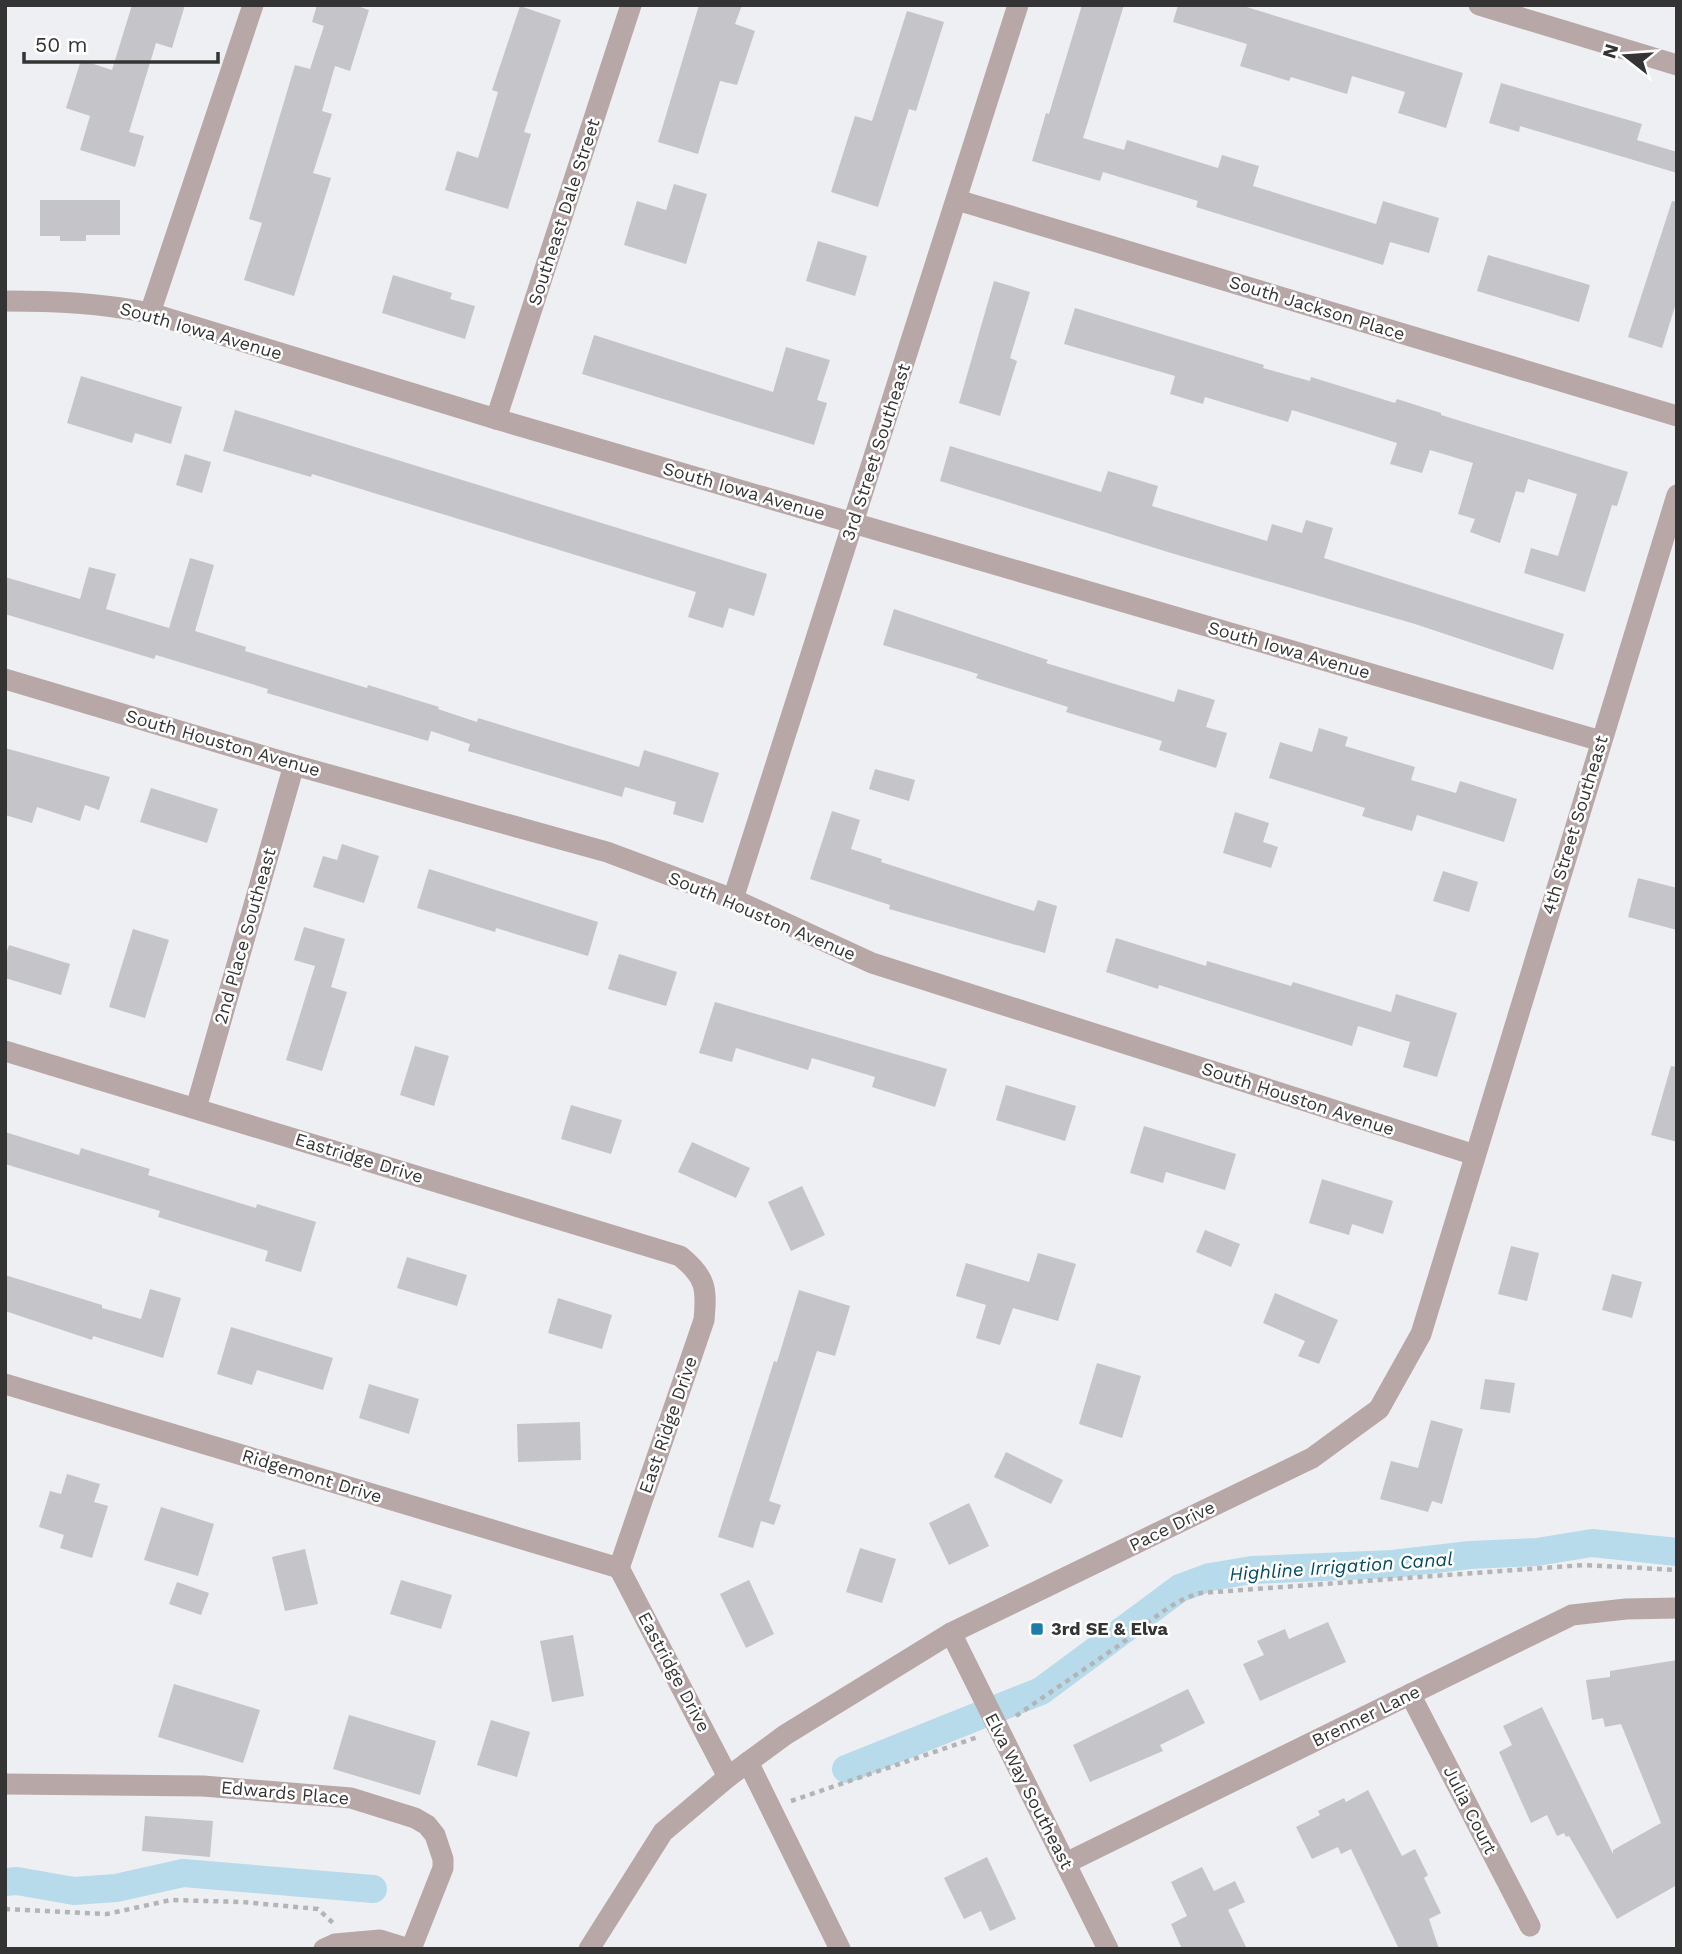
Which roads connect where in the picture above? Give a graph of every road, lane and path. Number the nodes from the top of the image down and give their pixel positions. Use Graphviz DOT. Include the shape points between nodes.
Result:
graph roads {
  1 [pos="253,5"];
  2 [pos="631,5"];
  3 [pos="1018,5"];
  4 [pos="1479,5"];
  5 [pos="1677,65"];
  6 [pos="957,200"];
  7 [pos="5,301"];
  8 [pos="150,313"];
  9 [pos="1677,416"];
  10 [pos="496,419"];
  11 [pos="1677,495"];
  12 [pos="853,523"];
  13 [pos="1668,553"];
  14 [pos="5,679"];
  15 [pos="1601,741"];
  16 [pos="294,765"];
  17 [pos="733,900"];
  18 [pos="5,1051"];
  19 [pos="196,1108"];
  20 [pos="1475,1155"];
  21 [pos="701,1281"];
  22 [pos="5,1384"];
  23 [pos="619,1568"];
  24 [pos="1677,1570"];
  25 [pos="1677,1608"];
  26 [pos="951,1633"];
  27 [pos="1410,1694"];
  28 [pos="998,1728"];
  29 [pos="748,1762"];
  30 [pos="728,1777"];
  31 [pos="5,1784"];
  32 [pos="770,1807"];
  33 [pos="1066,1863"];
  34 [pos="5,1909"];
  35 [pos="1531,1926"];
  36 [pos="353,1942"];
  37 [pos="324,1949"];
  38 [pos="410,1949"];
  39 [pos="589,1949"];
  40 [pos="840,1949"];
  41 [pos="1108,1949"];
  1 -- 8 [label="street"];
  2 -- 10 [label="street, Southeast Dale Street"];
  3 -- 6 [label="street, 3rd Street Southeast"];
  4 -- 5 [label="street"];
  6 -- 9 [label="street, South Jackson Place"];
  6 -- 12 [label="street, 3rd Street Southeast"];
  7 -- 8 [label="street, South Iowa Avenue" via="106,304"];
  8 -- 10 [label="street, South Iowa Avenue"];
  10 -- 12 [label="street, South Iowa Avenue"];
  11 -- 13 [label="street, 4th Street Southeast"];
  12 -- 15 [label="street, South Iowa Avenue"];
  12 -- 17 [label="street, 3rd Street Southeast"];
  13 -- 15 [label="street, 4th Street Southeast"];
  14 -- 16 [label="street, South Houston Avenue"];
  15 -- 20 [label="street, 4th Street Southeast"];
  16 -- 17 [label="street, South Houston Avenue" via="607,852"];
  16 -- 19 [label="street, 2nd Place Southeast"];
  17 -- 20 [label="street, South Houston Avenue" via="872,963"];
  18 -- 19 [label="street, Eastridge Drive"];
  19 -- 21 [label="street, Eastridge Drive" via="680,1256 696,1269"];
  20 -- 26 [label="street, Pace Drive" via="1421,1334 1379,1409 1312,1458"];
  21 -- 23 [label="street, East Ridge Drive" via="707,1293 704,1320"];
  22 -- 23 [label="street, Ridgemont Drive"];
  23 -- 30 [label="street, Eastridge Drive"];
  24 -- 28 [label="path" via="1584,1564 1201,1593 1185,1597"];
  25 -- 27 [label="street, Brenner Lane" via="1572,1615"];
  26 -- 28 [label="street, Elva Way Southeast"];
  26 -- 29 [label="street, Pace Drive"];
  27 -- 33 [label="street, Brenner Lane"];
  27 -- 35 [label="street, Julia Court"];
  28 -- 32 [label="path"];
  28 -- 33 [label="street, Elva Way Southeast"];
  29 -- 30 [label="street, Pace Drive"];
  29 -- 32 [label="street"];
  30 -- 39 [label="street" via="663,1832"];
  31 -- 38 [label="street, Edwards Place" via="204,1786 304,1793 351,1798 415,1818 435,1835 443,1868"];
  32 -- 40 [label="street"];
  33 -- 41 [label="street, Elva Way Southeast"];
  34 -- 36 [label="path" via="107,1914 171,1900 318,1909"];
  36 -- 37 [label="street"];
  36 -- 38 [label="street" via="380,1940"];
}
